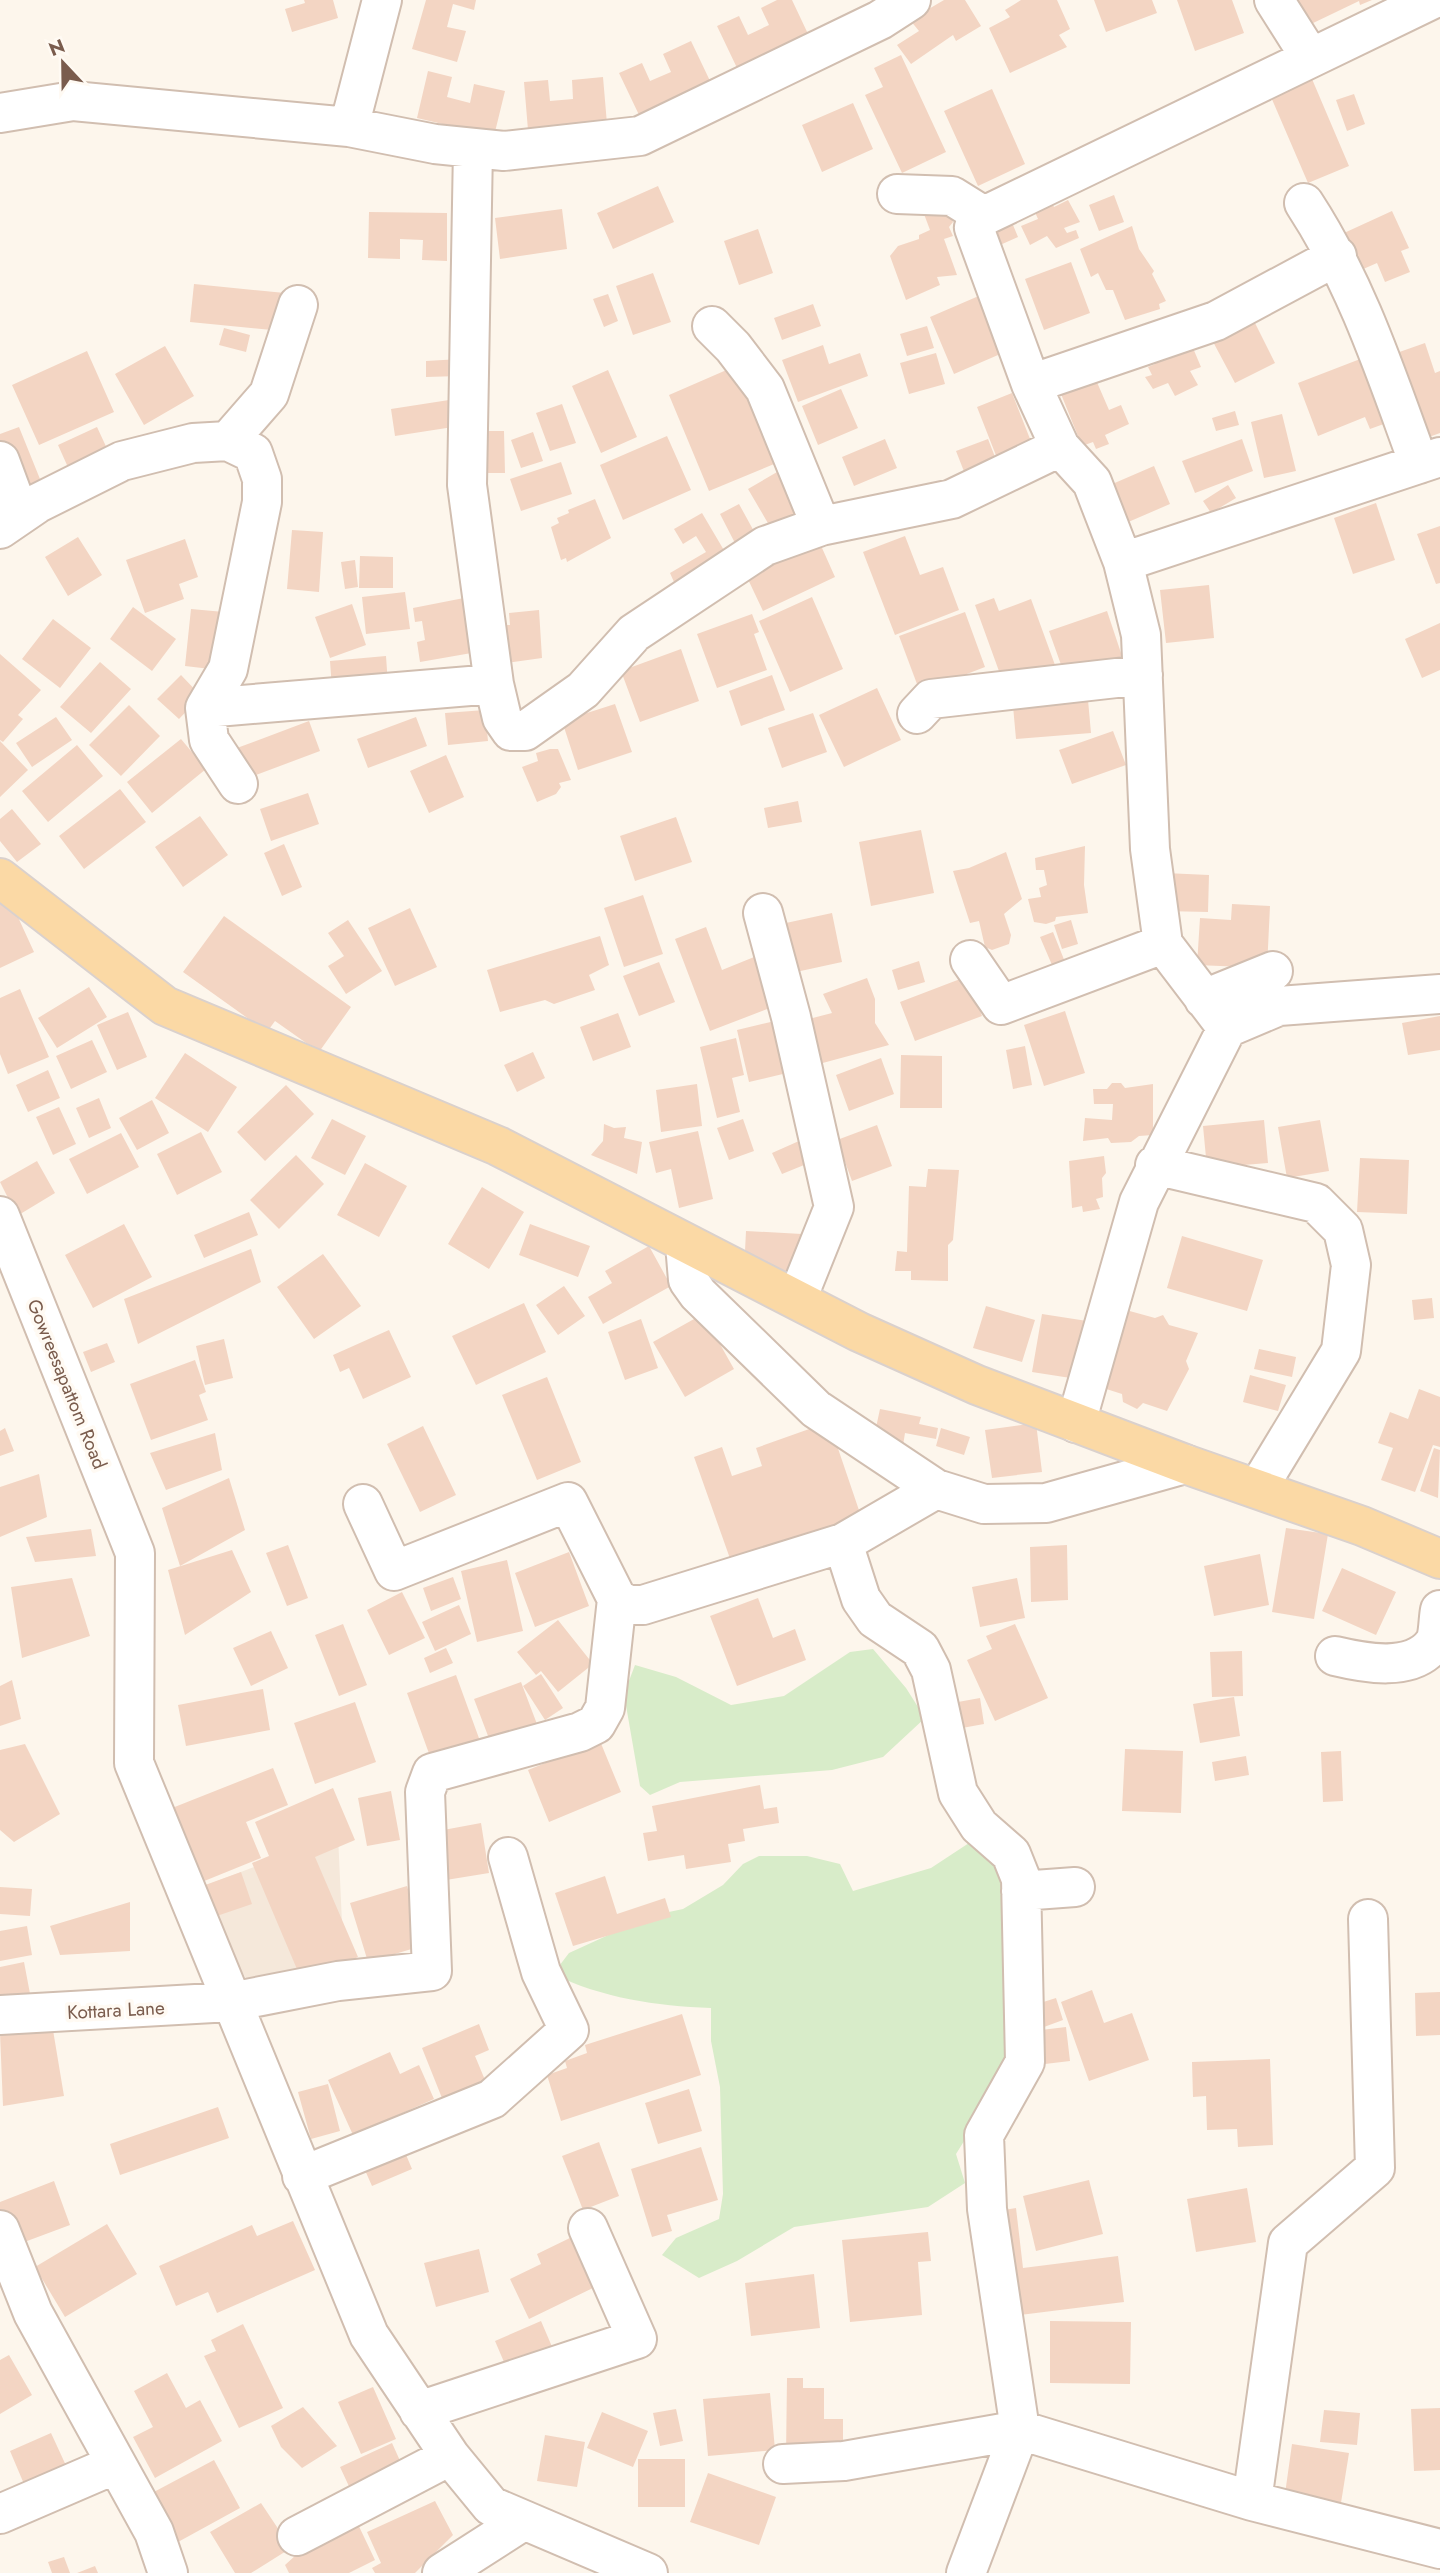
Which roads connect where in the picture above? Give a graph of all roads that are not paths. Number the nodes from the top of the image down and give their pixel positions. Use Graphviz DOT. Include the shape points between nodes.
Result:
graph roads {
  1 [pos="382,0"];
  2 [pos="911,0"];
  3 [pos="1274,0"];
  4 [pos="1431,0"];
  5 [pos="1310,57"];
  6 [pos="0,113"];
  7 [pos="349,127"];
  8 [pos="473,148"];
  9 [pos="897,194"];
  10 [pos="1304,203"];
  11 [pos="984,216"];
  12 [pos="1337,256"];
  13 [pos="299,305"];
  14 [pos="712,326"];
  15 [pos="1031,384"];
  16 [pos="228,441"];
  17 [pos="1060,447"];
  18 [pos="0,461"];
  19 [pos="1429,461"];
  20 [pos="10,522"];
  21 [pos="821,527"];
  22 [pos="1123,562"];
  23 [pos="1143,675"];
  24 [pos="494,684"];
  25 [pos="205,708"];
  26 [pos="917,714"];
  27 [pos="238,784"];
  28 [pos="0,878"];
  29 [pos="762,914"];
  30 [pos="1163,944"];
  31 [pos="970,960"];
  32 [pos="1273,971"];
  33 [pos="1440,994"];
  34 [pos="1204,999"];
  35 [pos="1227,1028"];
  36 [pos="1155,1165"];
  37 [pos="0,1216"];
  38 [pos="685,1244"];
  39 [pos="797,1299"];
  40 [pos="1076,1423"];
  41 [pos="1185,1464"];
  42 [pos="1258,1488"];
  43 [pos="936,1489"];
  44 [pos="363,1504"];
  45 [pos="843,1543"];
  46 [pos="1440,1559"];
  47 [pos="617,1600"];
  48 [pos="1440,1610"];
  49 [pos="1335,1656"];
  50 [pos="508,1857"];
  51 [pos="1075,1887"];
  52 [pos="1021,1891"];
  53 [pos="1368,1919"];
  54 [pos="231,2002"];
  55 [pos="0,2015"];
  56 [pos="302,2176"];
  57 [pos="588,2228"];
  58 [pos="0,2230"];
  59 [pos="419,2411"];
  60 [pos="1020,2430"];
  61 [pos="450,2456"];
  62 [pos="116,2464"];
  63 [pos="783,2464"];
  64 [pos="1252,2501"];
  65 [pos="0,2514"];
  66 [pos="523,2521"];
  67 [pos="297,2536"];
  68 [pos="1440,2549"];
  69 [pos="168,2573"];
  70 [pos="442,2573"];
  71 [pos="648,2573"];
  72 [pos="966,2573"];
  73 [pos="1433,2573"];
  1 -- 7 [label="street"];
  2 -- 8 [label="street" via="880,20 640,136 504,151"];
  3 -- 5 [label="street"];
  4 -- 5 [label="street"];
  5 -- 11 [label="street"];
  6 -- 7 [label="street" via="73,101"];
  7 -- 8 [label="street"];
  8 -- 24 [label="street" via="467,485"];
  9 -- 11 [label="street" via="952,196"];
  10 -- 12 [label="street"];
  11 -- 15 [label="street" via="974,228"];
  12 -- 15 [label="street" via="1216,321"];
  12 -- 19 [label="street"];
  13 -- 16 [label="street" via="269,394"];
  14 -- 21 [label="street" via="765,389"];
  15 -- 17 [label="street"];
  16 -- 20 [label="street" via="192,443 122,461"];
  16 -- 25 [label="street" via="253,453 262,479 262,502 228,669"];
  17 -- 21 [label="street" via="951,499"];
  17 -- 22 [label="street" via="1092,482"];
  18 -- 20 [label="street"];
  19 -- 22 [label="street"];
  21 -- 24 [label="street" via="765,546 634,633 583,690 525,731 511,730 502,718"];
  22 -- 23 [label="street" via="1141,635"];
  23 -- 26 [label="street" via="931,699"];
  23 -- 30 [label="street" via="1150,849"];
  24 -- 25 [label="street"];
  25 -- 27 [label="street" via="209,740"];
  28 -- 38 [label="main road" via="165,1006 498,1146"];
  29 -- 39 [label="street" via="791,1017 834,1208"];
  30 -- 31 [label="street" via="1001,1005"];
  30 -- 34 [label="street"];
  32 -- 34 [label="street"];
  33 -- 35 [label="street" via="1279,1006"];
  34 -- 35 [label="street"];
  35 -- 36 [label="street"];
  36 -- 40 [label="street" via="1139,1202"];
  36 -- 42 [label="street" via="1316,1203 1343,1230 1351,1265 1341,1351"];
  37 -- 54 [label="street, Gowreesapattom Road" via="135,1553 134,1763"];
  38 -- 39 [label="main road"];
  38 -- 43 [label="street" via="688,1280 698,1294 816,1409"];
  39 -- 40 [label="main road" via="906,1353"];
  40 -- 41 [label="main road"];
  41 -- 42 [label="main road"];
  41 -- 43 [label="street" via="1046,1503 984,1504"];
  42 -- 46 [label="main road"];
  43 -- 45 [label="street"];
  44 -- 47 [label="street" via="394,1571 568,1502"];
  45 -- 47 [label="street" via="643,1605"];
  45 -- 52 [label="street" via="862,1599 875,1619 920,1649 931,1670 958,1794 979,1826 1011,1854"];
  47 -- 54 [label="street, Kottara Lane" via="605,1708 596,1724 432,1773 425,1793 432,1971 338,1981"];
  48 -- 49 [label="street" via="1434,1642 1415,1658 1371,1664"];
  50 -- 56 [label="street" via="541,1972 569,2030 492,2099"];
  51 -- 52 [label="street"];
  52 -- 60 [label="street" via="1025,2062 984,2135 987,2209"];
  53 -- 64 [label="street" via="1375,2168 1288,2243"];
  54 -- 55 [label="street, Kottara Lane"];
  54 -- 56 [label="street"];
  56 -- 59 [label="street" via="369,2335"];
  57 -- 59 [label="street" via="637,2339"];
  58 -- 62 [label="street" via="33,2313"];
  59 -- 61 [label="street"];
  60 -- 63 [label="street" via="844,2461"];
  60 -- 64 [label="street"];
  60 -- 72 [label="street"];
  61 -- 66 [label="street" via="491,2507"];
  61 -- 67 [label="street"];
  62 -- 65 [label="street"];
  62 -- 69 [label="street" via="154,2532"];
  64 -- 68 [label="street"];
  66 -- 70 [label="street"];
  66 -- 71 [label="street"];
  68 -- 73 [label="street"];
}
